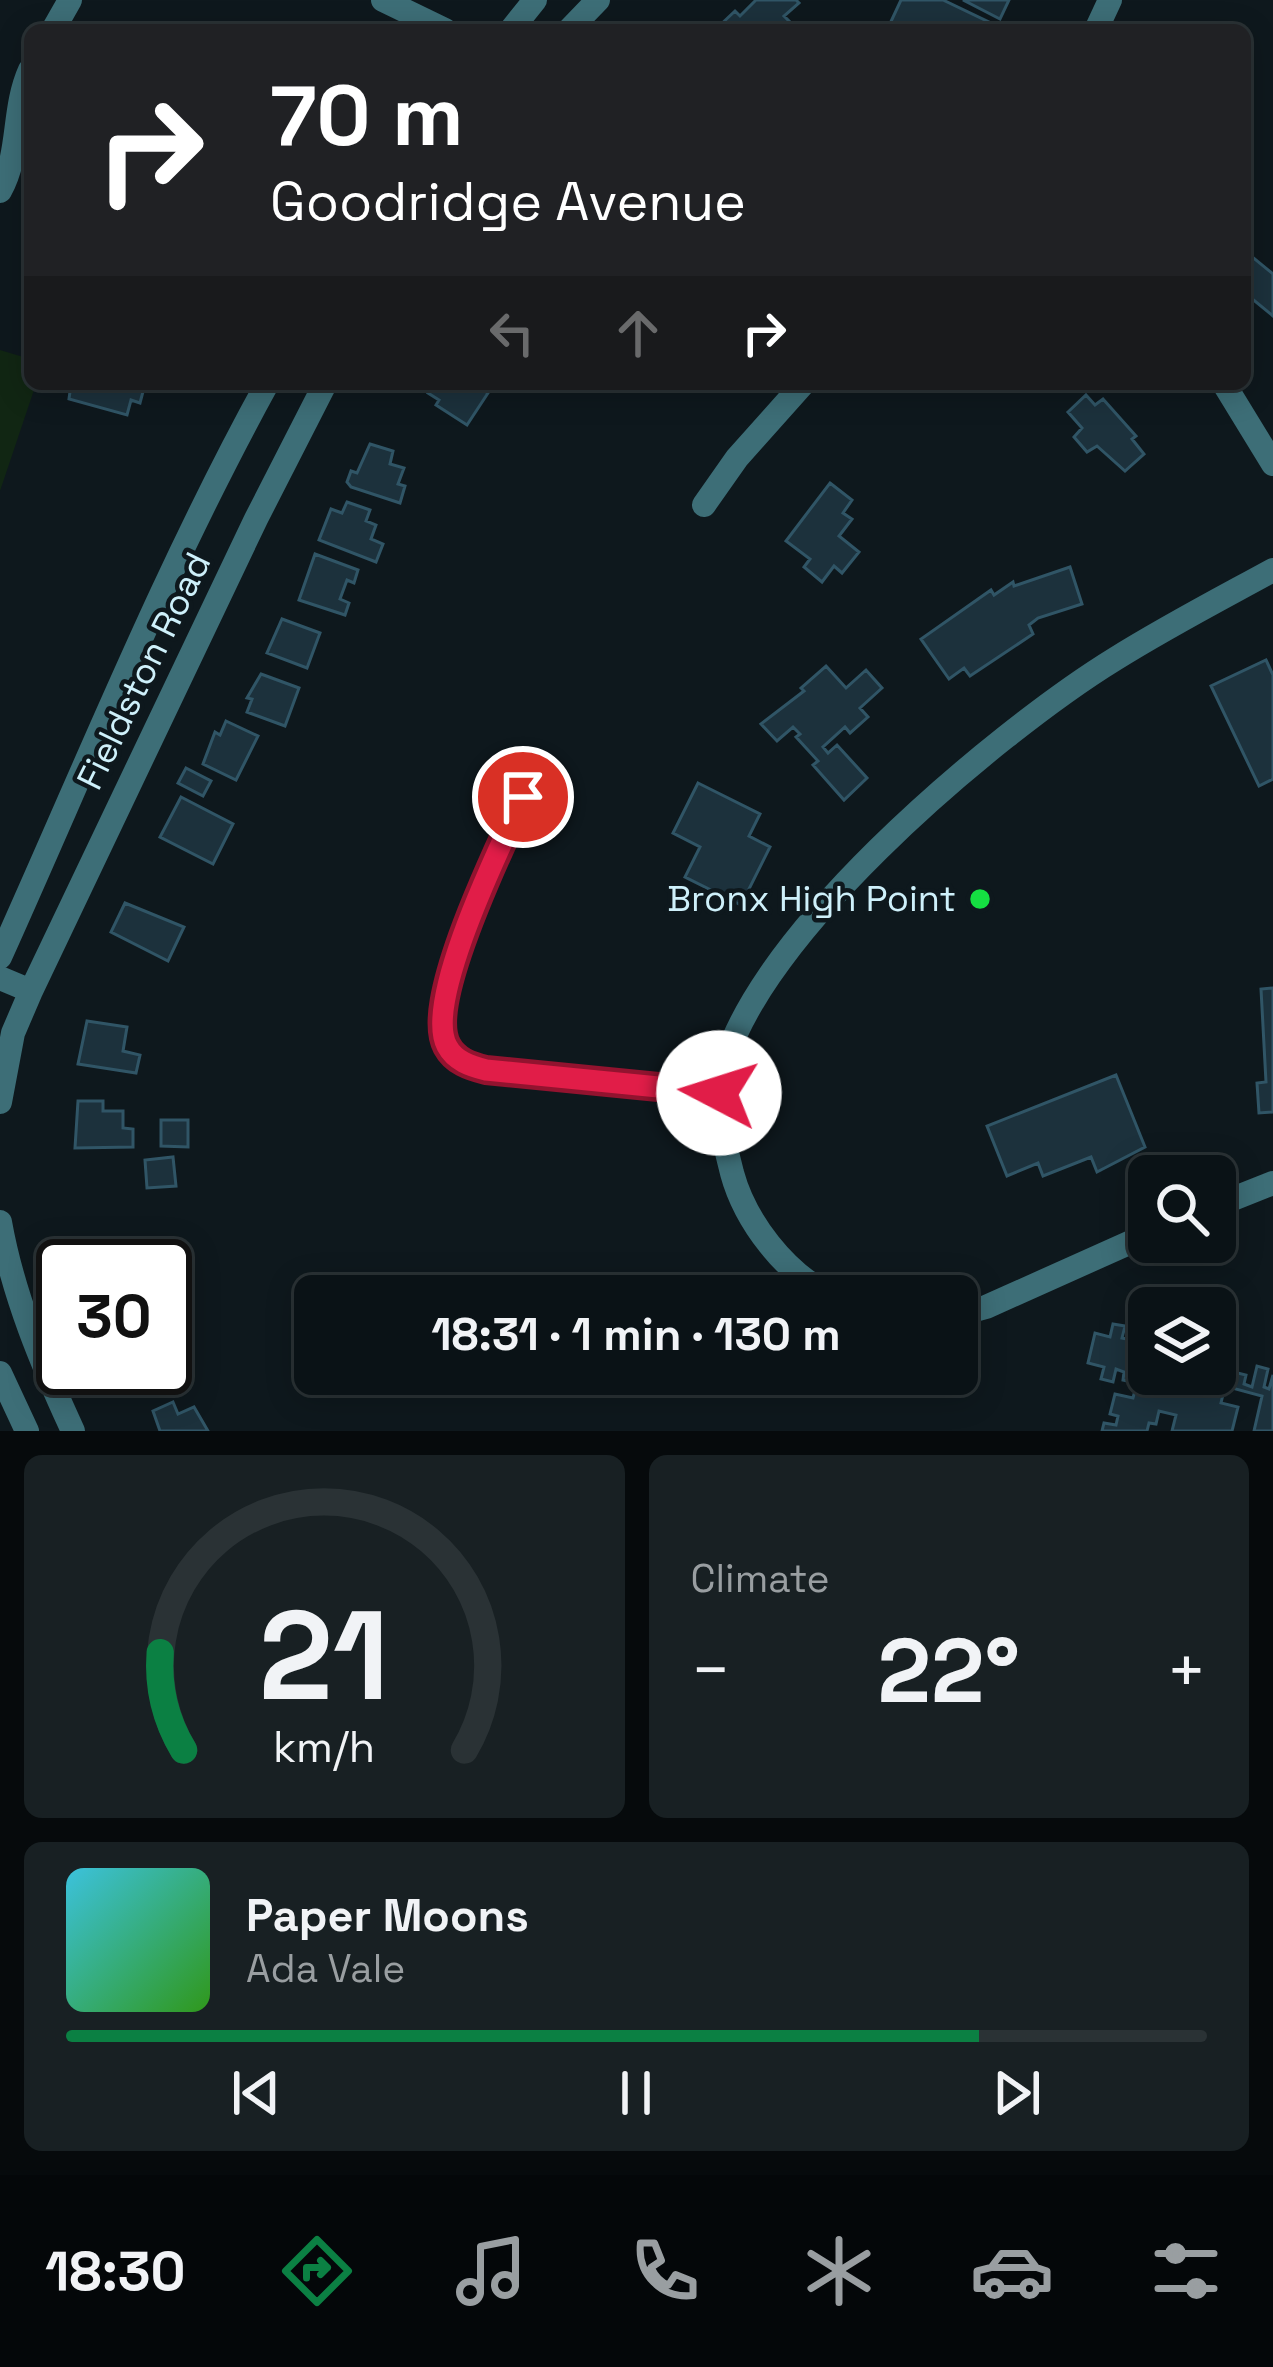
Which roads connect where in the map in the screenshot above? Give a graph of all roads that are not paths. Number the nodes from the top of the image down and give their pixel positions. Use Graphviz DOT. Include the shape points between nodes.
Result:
graph roads {
  1 [pos="382,0"];
  2 [pos="535,0"];
  3 [pos="598,0"];
  4 [pos="432,24"];
  5 [pos="517,24"];
  6 [pos="575,24"];
  7 [pos="24,88"];
  8 [pos="0,191"];
  9 [pos="264,390"];
  10 [pos="322,390"];
  11 [pos="798,390"];
  12 [pos="1228,390"];
  13 [pos="1273,464"];
  14 [pos="704,505"];
  15 [pos="1273,570"];
  16 [pos="523,797"];
  17 [pos="0,957"];
  18 [pos="0,978"];
  19 [pos="31,991"];
  20 [pos="719,1093"];
  21 [pos="0,1102"];
  22 [pos="1273,1183"];
  23 [pos="1236,1198"];
  24 [pos="0,1222"];
  25 [pos="1128,1244"];
  26 [pos="805,1275"];
  27 [pos="978,1308"];
  28 [pos="36,1340"];
  29 [pos="36,1373"];
  30 [pos="4,1381"];
  31 [pos="58,1395"];
  32 [pos="28,1431"];
  33 [pos="73,1431"];
  1 -- 4 [label="street"];
  2 -- 5 [label="street"];
  3 -- 6 [label="street"];
  7 -- 8 [label="street" via="13,166"];
  9 -- 17 [label="street, Fieldston Road" via="206,495"];
  10 -- 19 [label="street, Fieldston Road"];
  11 -- 14 [label="street"];
  12 -- 13 [label="street"];
  15 -- 20 [label="street" via="1112,660 910,818 755,996"];
  16 -- 20 [label="street" via="474,904 451,979 442,1023 447,1045 464,1064 486,1070"];
  18 -- 19 [label="street"];
  19 -- 21 [label="street, Fieldston Road"];
  20 -- 26 [label="street" via="741,1203 779,1255"];
  22 -- 23 [label="street"];
  24 -- 28 [label="street"];
  25 -- 27 [label="street"];
  29 -- 30 [label="street"];
  30 -- 32 [label="street"];
  31 -- 33 [label="street"];
}
